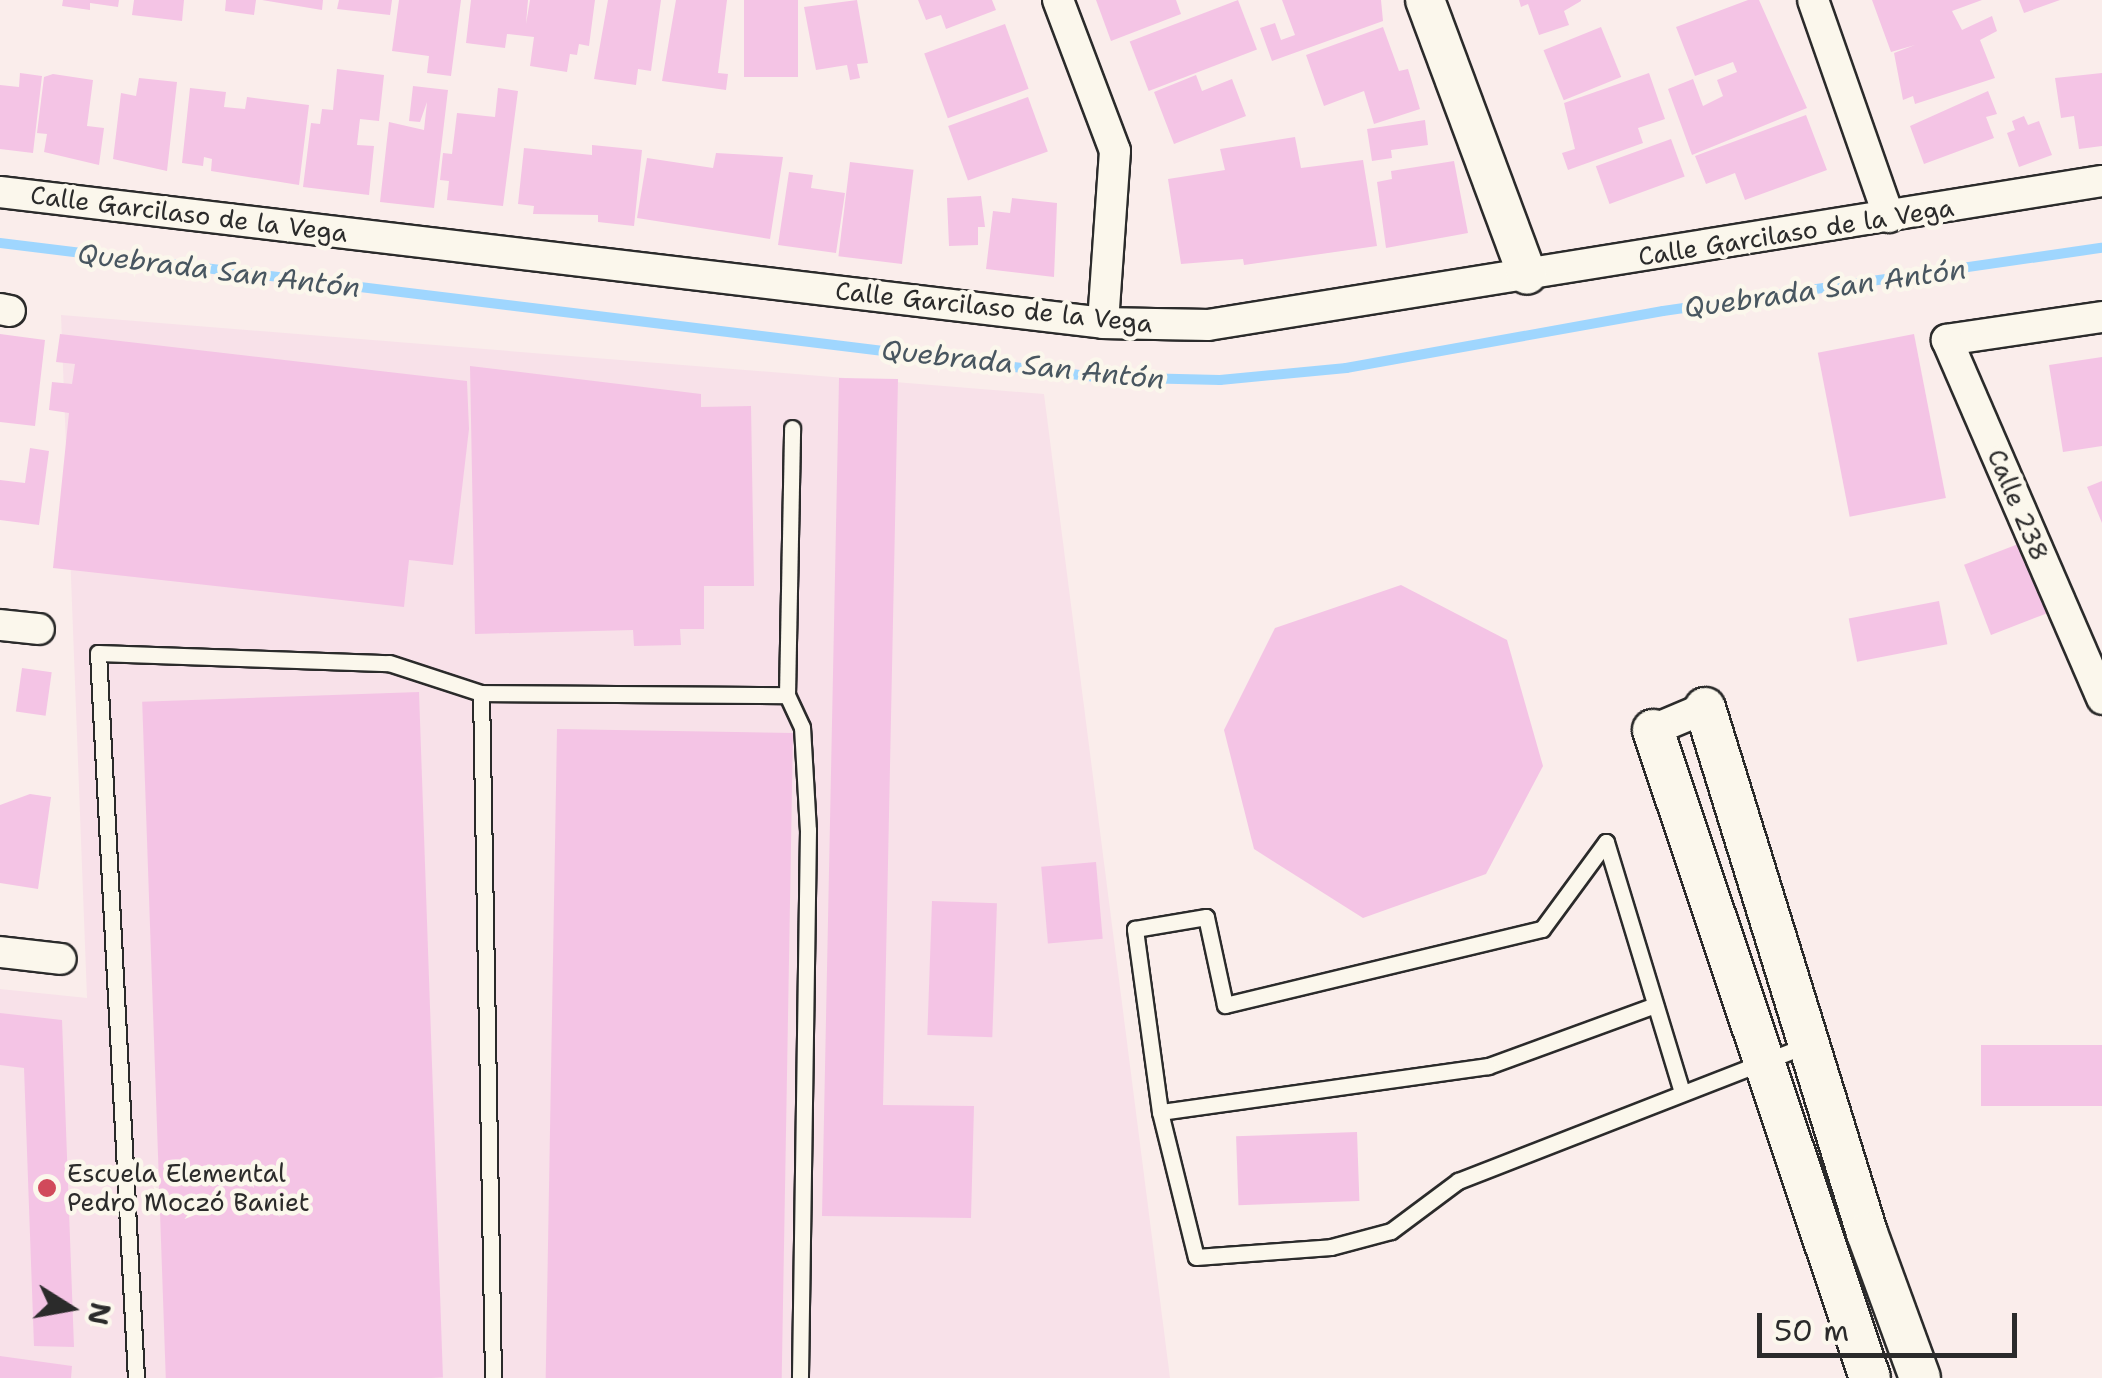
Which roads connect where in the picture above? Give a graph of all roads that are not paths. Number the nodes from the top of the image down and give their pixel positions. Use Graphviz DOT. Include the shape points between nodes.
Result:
graph roads {
  1 [pos="1058,0"];
  2 [pos="1425,0"];
  3 [pos="1812,0"];
  4 [pos="2102,181"];
  5 [pos="0,192"];
  6 [pos="1888,217"];
  7 [pos="1527,276"];
  8 [pos="2102,318"];
  9 [pos="1103,323"];
  10 [pos="792,428"];
  11 [pos="0,625"];
  12 [pos="40,630"];
  13 [pos="481,694"];
  14 [pos="787,695"];
  15 [pos="2102,699"];
  16 [pos="1705,708"];
  17 [pos="1652,730"];
  18 [pos="0,952"];
  19 [pos="62,959"];
  20 [pos="1655,1006"];
  21 [pos="1810,1043"];
  22 [pos="1761,1062"];
  23 [pos="1682,1092"];
  24 [pos="1160,1112"];
  25 [pos="136,1378"];
  26 [pos="493,1378"];
  27 [pos="800,1378"];
  28 [pos="1870,1378"];
  29 [pos="1920,1378"];
  1 -- 9 [label="street" via="1115,151"];
  2 -- 7 [label="street"];
  3 -- 6 [label="street"];
  4 -- 6 [label="street, Calle Garcilaso de la Vega"];
  5 -- 9 [label="street, Calle Garcilaso de la Vega"];
  6 -- 7 [label="street, Calle Garcilaso de la Vega"];
  7 -- 9 [label="street, Calle Garcilaso de la Vega" via="1208,325"];
  8 -- 15 [label="street, Calle 238" via="1947,340"];
  10 -- 14 [label="lane"];
  11 -- 12 [label="street"];
  13 -- 14 [label="lane"];
  13 -- 25 [label="lane" via="389,663 98,653"];
  13 -- 26 [label="lane"];
  14 -- 27 [label="lane" via="802,727 808,830"];
  16 -- 17 [label="street"];
  16 -- 21 [label="main road"];
  17 -- 22 [label="main road"];
  18 -- 19 [label="street"];
  20 -- 23 [label="lane"];
  20 -- 24 [label="lane" via="1488,1066"];
  20 -- 24 [label="lane" via="1606,842 1542,929 1225,1004 1206,917 1135,930"];
  21 -- 22 [label="lane"];
  21 -- 29 [label="main road"];
  22 -- 23 [label="lane"];
  22 -- 28 [label="main road"];
  23 -- 24 [label="lane" via="1458,1181 1392,1231 1331,1248 1196,1257"];
}
